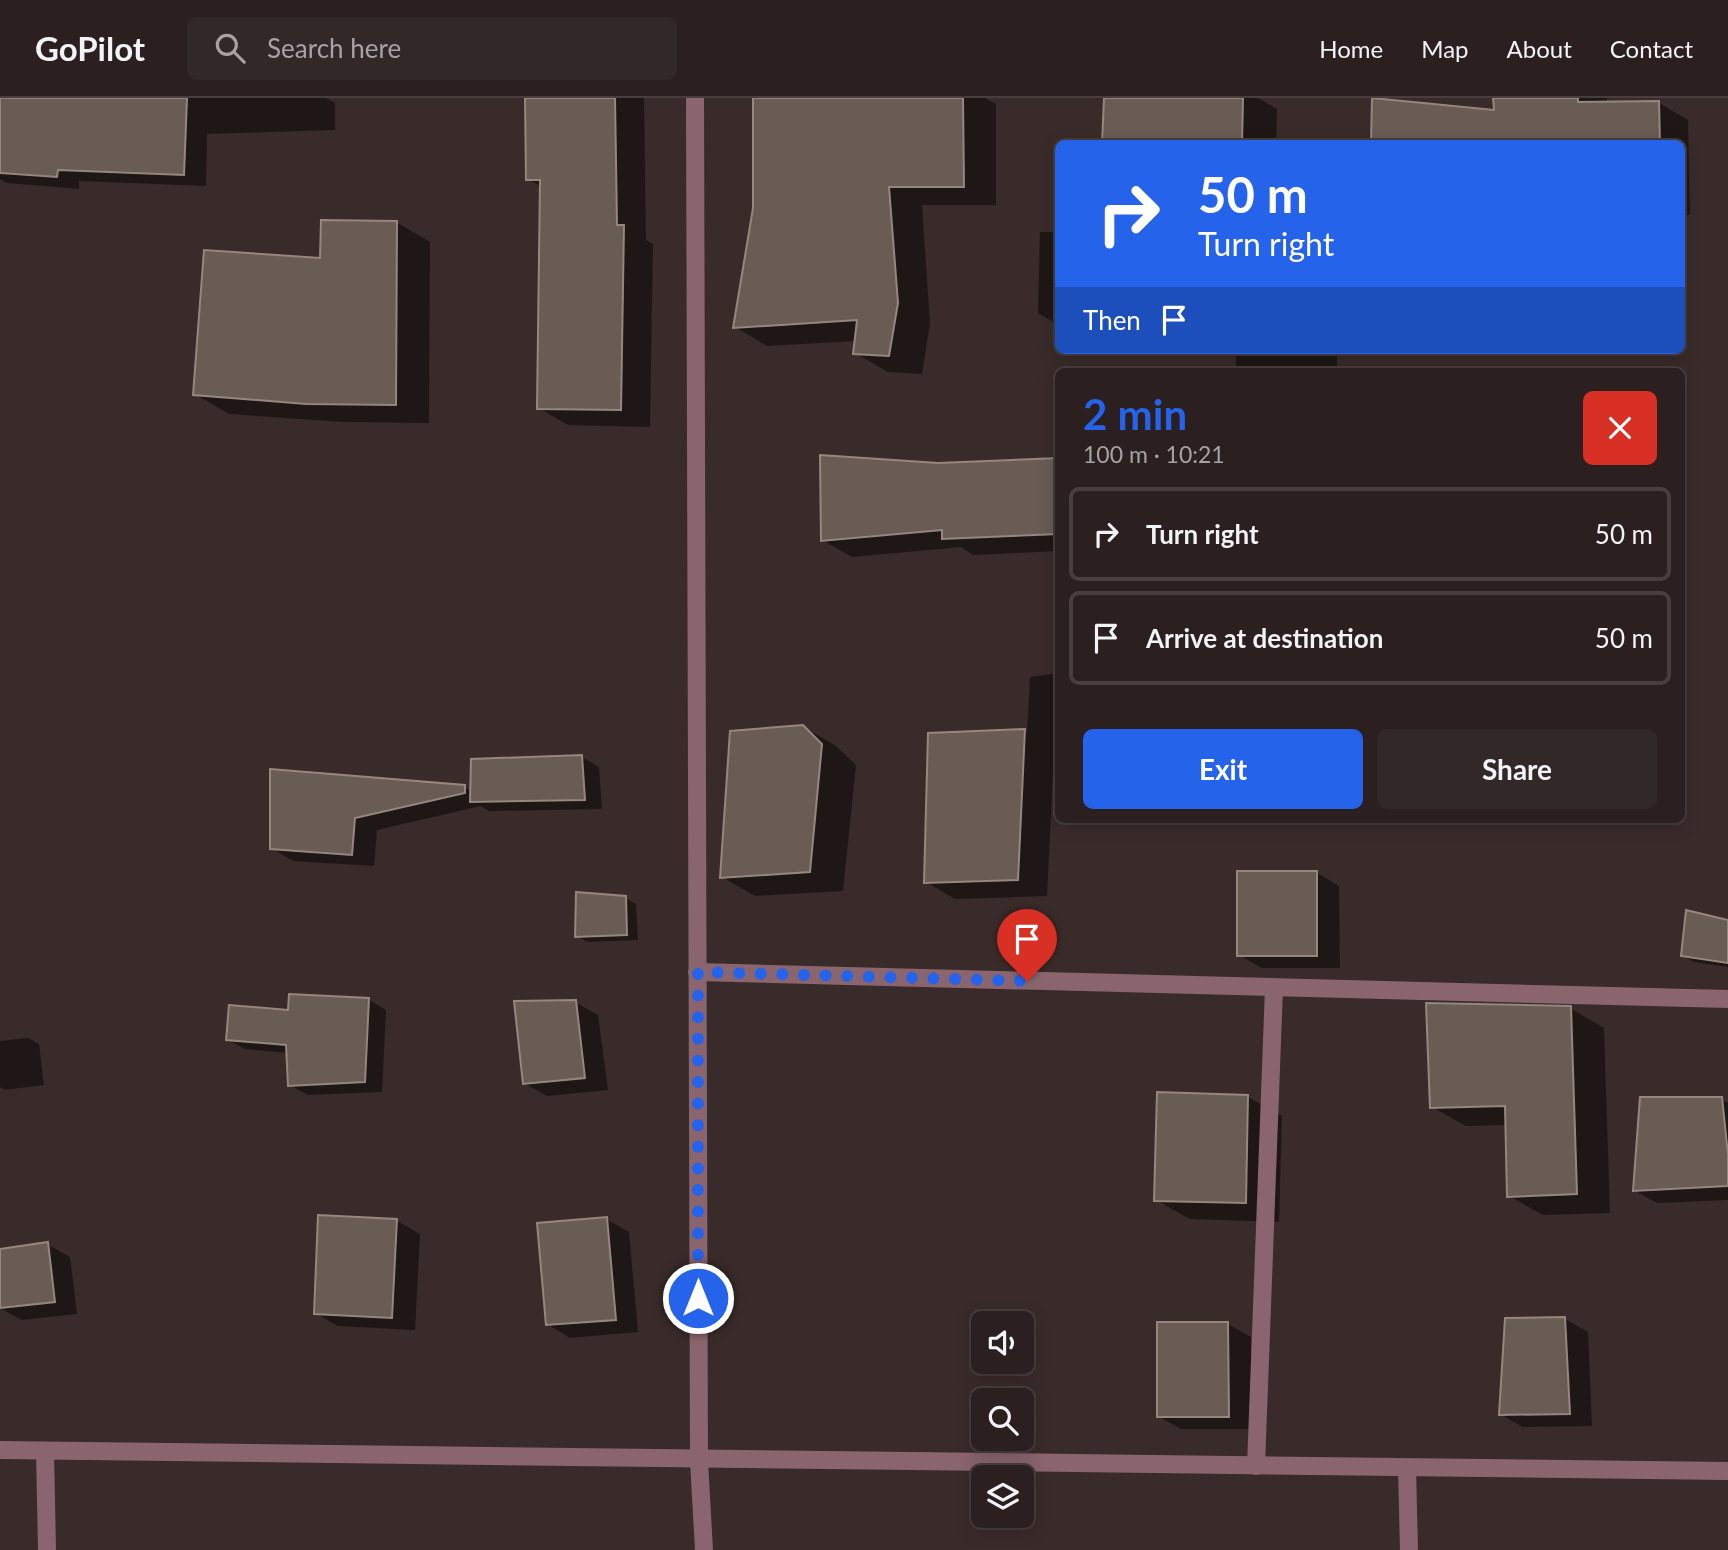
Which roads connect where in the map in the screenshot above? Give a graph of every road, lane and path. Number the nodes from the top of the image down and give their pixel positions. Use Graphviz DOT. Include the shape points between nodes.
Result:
graph roads {
  1 [pos="695,98"];
  2 [pos="698,972"];
  3 [pos="1274,988"];
  4 [pos="1728,999"];
  5 [pos="0,1450"];
  6 [pos="45,1451"];
  7 [pos="699,1461"];
  8 [pos="1256,1466"];
  9 [pos="1407,1468"];
  10 [pos="1728,1471"];
  11 [pos="47,1550"];
  12 [pos="704,1550"];
  13 [pos="1409,1550"];
  1 -- 2 [label="street"];
  2 -- 3 [label="street"];
  2 -- 7 [label="street"];
  3 -- 4 [label="street"];
  3 -- 8 [label="street"];
  5 -- 6 [label="street"];
  6 -- 7 [label="street"];
  6 -- 11 [label="street"];
  7 -- 8 [label="street"];
  7 -- 12 [label="street"];
  8 -- 9 [label="street"];
  9 -- 10 [label="street"];
  9 -- 13 [label="street"];
}
